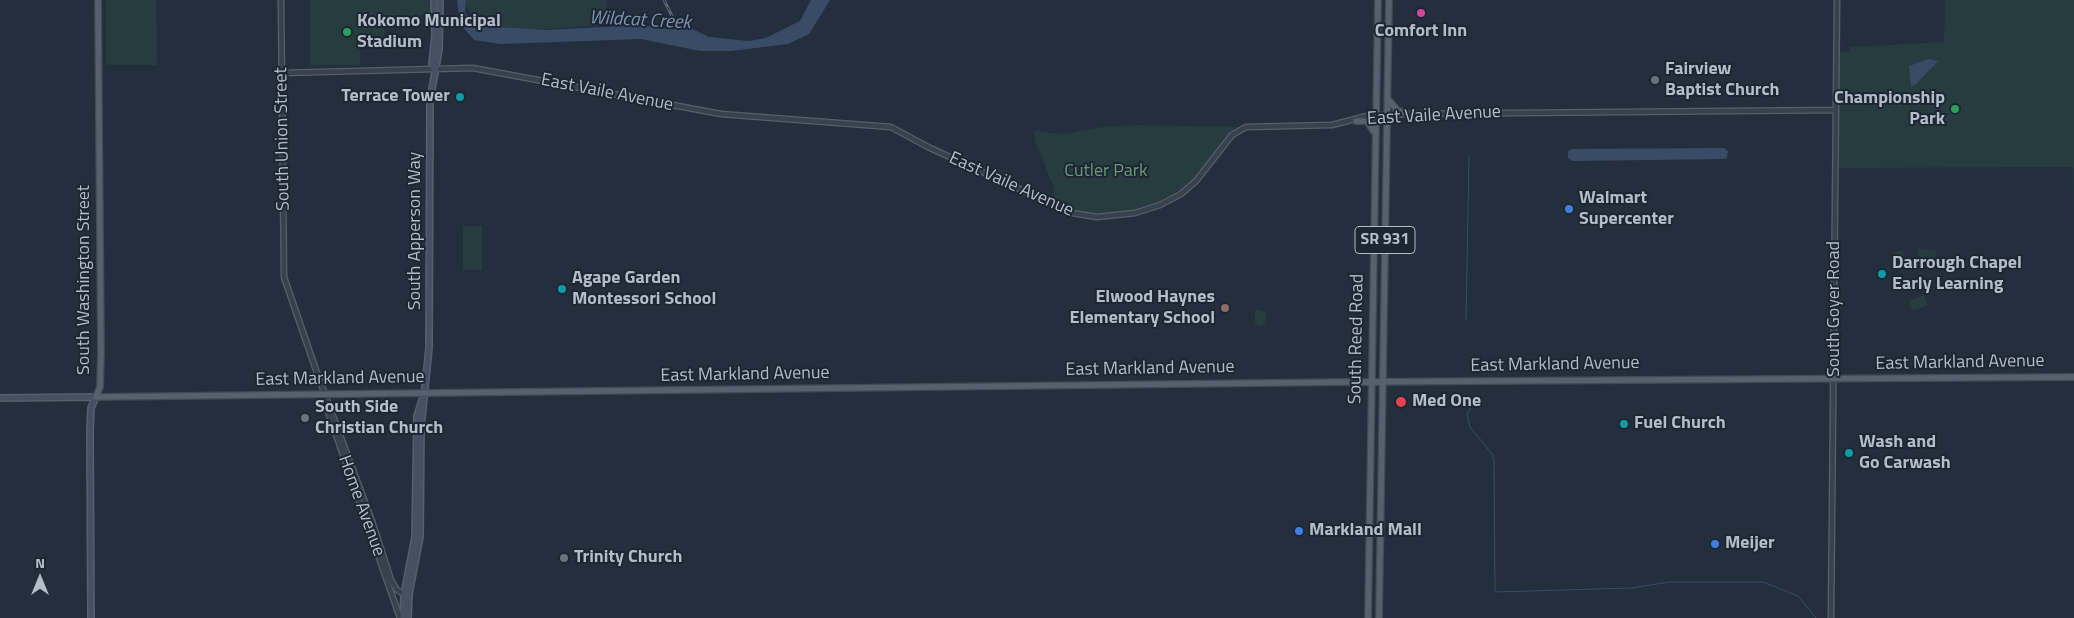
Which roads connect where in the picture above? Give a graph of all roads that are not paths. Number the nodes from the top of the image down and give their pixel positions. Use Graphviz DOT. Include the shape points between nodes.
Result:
graph roads {
  1 [pos="98,0"];
  2 [pos="281,0"];
  3 [pos="434,0"];
  4 [pos="440,0"];
  5 [pos="1378,0"];
  6 [pos="1389,0"];
  7 [pos="1837,0"];
  8 [pos="434,69"];
  9 [pos="282,73"];
  10 [pos="1388,99"];
  11 [pos="1836,110"];
  12 [pos="1408,114"];
  13 [pos="1376,115"];
  14 [pos="1388,116"];
  15 [pos="1356,121"];
  16 [pos="1376,138"];
  17 [pos="284,277"];
  18 [pos="2074,377"];
  19 [pos="1835,380"];
  20 [pos="1383,381"];
  21 [pos="1371,382"];
  22 [pos="424,393"];
  23 [pos="325,394"];
  24 [pos="96,397"];
  25 [pos="0,398"];
  26 [pos="406,597"];
  27 [pos="91,618"];
  28 [pos="402,618"];
  29 [pos="408,618"];
  30 [pos="1368,618"];
  31 [pos="1379,618"];
  32 [pos="1831,618"];
  1 -- 24 [label="main road, South Washington Street" via="101,353 100,388"];
  2 -- 9 [label="street, South Union Street"];
  3 -- 8 [label="main road, South Apperson Way"];
  4 -- 8 [label="main road, South Apperson Way" via="440,43"];
  5 -- 13 [label="main road, South Reed Road / SR 931"];
  6 -- 10 [label="main road, South Reed Road / SR 931"];
  7 -- 11 [label="street, South Goyer Road"];
  8 -- 9 [label="street, East Vaile Avenue"];
  8 -- 15 [label="street, East Vaile Avenue" via="488,70 721,114 891,127 1024,192 1085,217 1135,213 1173,199 1189,189 1227,140 1241,129"];
  8 -- 22 [label="main road, South Apperson Way" via="430,100 429,348"];
  9 -- 17 [label="street, South Union Street"];
  10 -- 12 [label="main road" via="1397,110"];
  10 -- 14 [label="main road, South Reed Road / SR 931"];
  11 -- 12 [label="street, East Vaile Avenue"];
  11 -- 19 [label="street, South Goyer Road"];
  12 -- 14 [label="street, East Vaile Avenue"];
  13 -- 14 [label="street, East Vaile Avenue"];
  13 -- 15 [label="street, East Vaile Avenue"];
  13 -- 16 [label="main road, South Reed Road / SR 931"];
  14 -- 20 [label="main road, South Reed Road / SR 931"];
  15 -- 16 [label="main road" via="1371,125"];
  16 -- 21 [label="main road, South Reed Road / SR 931"];
  17 -- 23 [label="street, Home Avenue"];
  18 -- 19 [label="main road, East Markland Avenue"];
  19 -- 20 [label="main road, East Markland Avenue"];
  19 -- 32 [label="street, South Goyer Road"];
  20 -- 21 [label="main road, East Markland Avenue"];
  20 -- 31 [label="main road, South Reed Road / SR 931"];
  21 -- 22 [label="main road, East Markland Avenue"];
  21 -- 30 [label="main road, South Reed Road / SR 931"];
  22 -- 23 [label="main road, East Markland Avenue"];
  22 -- 26 [label="main road, South Apperson Way" via="417,416 415,537"];
  23 -- 24 [label="main road, East Markland Avenue"];
  23 -- 26 [label="street, Home Avenue" via="391,580"];
  23 -- 28 [label="street, Home Avenue" via="326,406"];
  24 -- 25 [label="main road"];
  24 -- 27 [label="main road, South Washington Street" via="91,408 90,431"];
  26 -- 28 [label="main road, South Apperson Way"];
  26 -- 29 [label="main road, South Apperson Way"];
}
